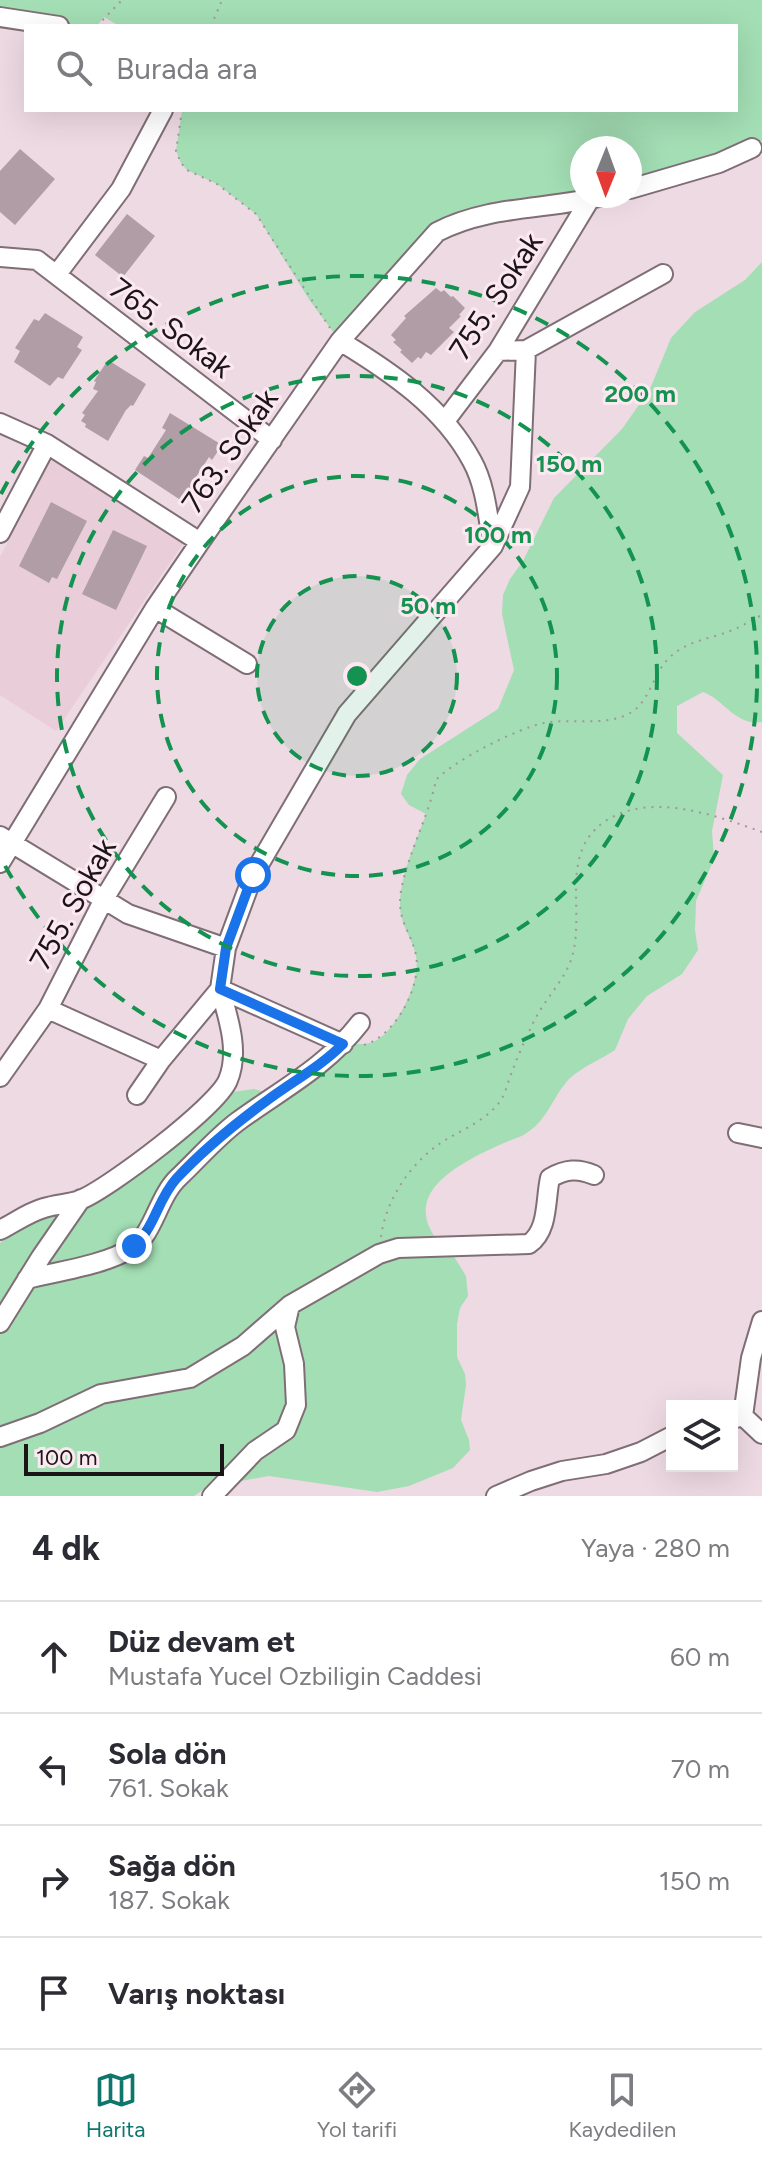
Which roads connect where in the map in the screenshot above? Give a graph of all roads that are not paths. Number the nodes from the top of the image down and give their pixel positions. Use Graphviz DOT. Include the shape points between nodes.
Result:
graph roads {
  1 [pos="0,17"];
  2 [pos="46,24"];
  3 [pos="162,112"];
  4 [pos="752,148"];
  5 [pos="642,185"];
  6 [pos="570,202"];
  7 [pos="590,208"];
  8 [pos="0,257"];
  9 [pos="57,274"];
  10 [pos="663,274"];
  11 [pos="340,341"];
  12 [pos="526,350"];
  13 [pos="498,351"];
  14 [pos="445,421"];
  15 [pos="0,423"];
  16 [pos="272,440"];
  17 [pos="47,444"];
  18 [pos="0,533"];
  19 [pos="200,542"];
  20 [pos="493,546"];
  21 [pos="155,608"];
  22 [pos="247,664"];
  23 [pos="166,797"];
  24 [pos="6,840"];
  25 [pos="0,863"];
  26 [pos="104,899"];
  27 [pos="226,948"];
  28 [pos="220,989"];
  29 [pos="48,1009"];
  30 [pos="360,1023"];
  31 [pos="343,1044"];
  32 [pos="161,1060"];
  33 [pos="0,1077"];
  34 [pos="137,1095"];
  35 [pos="738,1133"];
  36 [pos="762,1138"];
  37 [pos="594,1175"];
  38 [pos="81,1199"];
  39 [pos="0,1230"];
  40 [pos="27,1279"];
  41 [pos="290,1305"];
  42 [pos="762,1321"];
  43 [pos="0,1323"];
  44 [pos="738,1414"];
  45 [pos="738,1419"];
  46 [pos="762,1434"];
  47 [pos="0,1437"];
  48 [pos="666,1439"];
  49 [pos="212,1496"];
  50 [pos="496,1496"];
  1 -- 2 [label="street"];
  3 -- 9 [label="street" via="121,189"];
  4 -- 5 [label="street"];
  6 -- 11 [label="street, 763. Sokak" via="483,214 437,232"];
  7 -- 13 [label="street, 755. Sokak"];
  8 -- 9 [label="street, 765. Sokak" via="37,260"];
  9 -- 16 [label="street, 765. Sokak"];
  10 -- 12 [label="street"];
  11 -- 14 [label="street" via="387,370"];
  11 -- 16 [label="street, 763. Sokak"];
  12 -- 13 [label="street"];
  12 -- 20 [label="street" via="520,487"];
  13 -- 14 [label="street, 755. Sokak"];
  14 -- 20 [label="street" via="474,463"];
  15 -- 17 [label="street"];
  16 -- 19 [label="street, 763. Sokak"];
  17 -- 18 [label="street"];
  17 -- 19 [label="street"];
  19 -- 21 [label="street, 763. Sokak"];
  20 -- 27 [label="street" via="347,714 253,875"];
  21 -- 22 [label="street"];
  21 -- 24 [label="street, 763. Sokak"];
  23 -- 26 [label="street, 755. Sokak"];
  24 -- 25 [label="street, 763. Sokak"];
  24 -- 26 [label="street"];
  26 -- 27 [label="street" via="128,914"];
  26 -- 29 [label="street, 755. Sokak"];
  27 -- 28 [label="street"];
  28 -- 31 [label="street"];
  28 -- 32 [label="street"];
  28 -- 38 [label="street" via="232,1045 228,1082 144,1159"];
  29 -- 32 [label="street"];
  29 -- 33 [label="street, 755. Sokak"];
  30 -- 31 [label="street"];
  31 -- 40 [label="street" via="233,1125 174,1181 134,1246 117,1256"];
  32 -- 34 [label="street"];
  35 -- 36 [label="street"];
  37 -- 41 [label="street" via="580,1169 550,1178 543,1226 529,1244 398,1248"];
  38 -- 39 [label="street" via="40,1209"];
  38 -- 40 [label="street"];
  40 -- 43 [label="street"];
  41 -- 47 [label="street" via="243,1346 190,1378 101,1394"];
  41 -- 49 [label="street" via="285,1327 296,1405 286,1430 255,1451"];
  42 -- 44 [label="street"];
  45 -- 46 [label="street"];
  48 -- 50 [label="street" via="606,1464 562,1471"];
}
